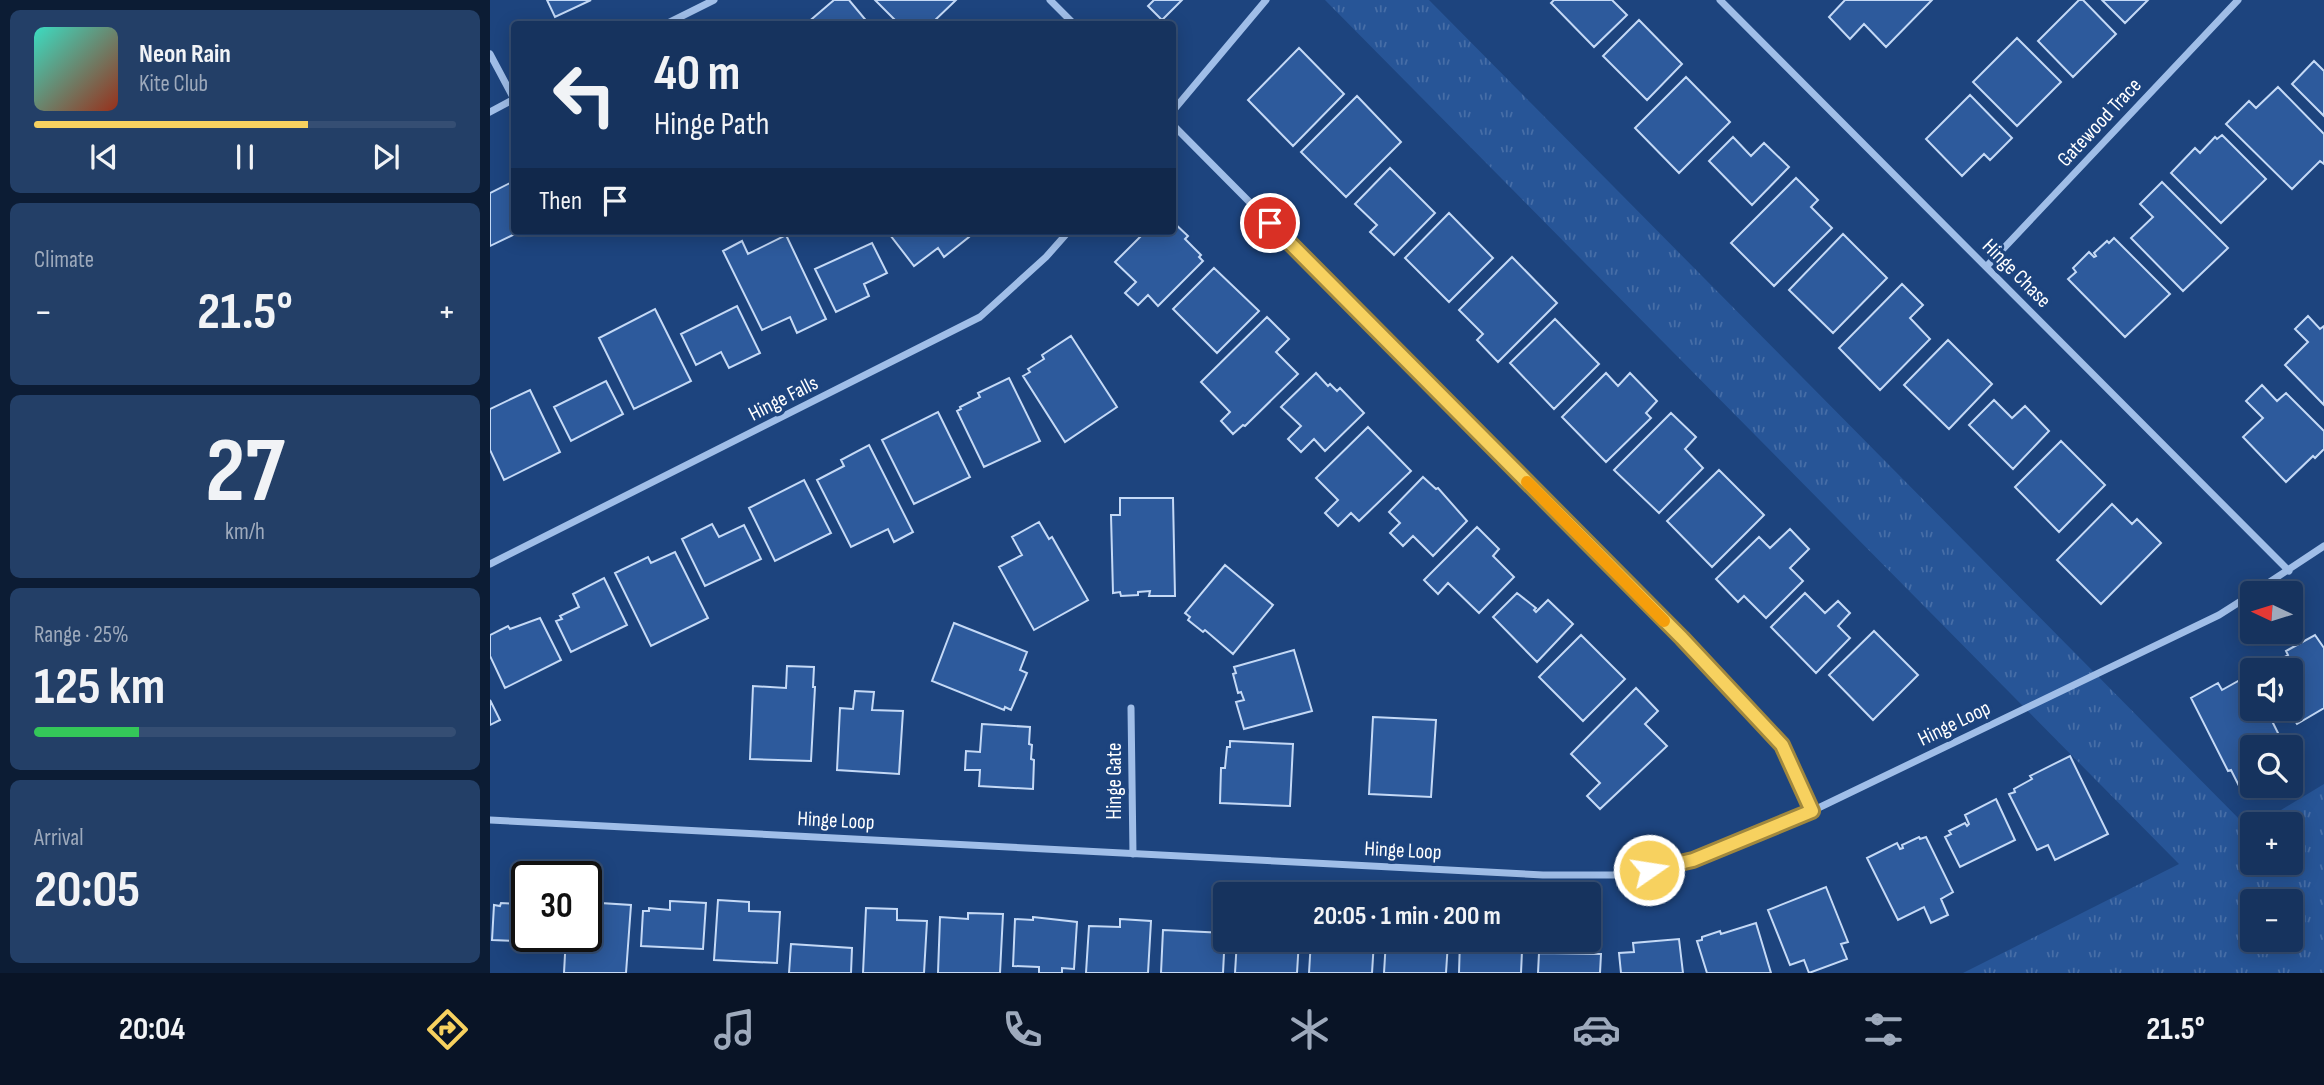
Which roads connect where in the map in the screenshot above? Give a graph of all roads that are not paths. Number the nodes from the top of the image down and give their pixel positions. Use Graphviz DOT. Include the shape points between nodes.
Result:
graph roads {
  1 [pos="714,0"];
  2 [pos="1050,0"];
  3 [pos="1266,0"];
  4 [pos="1720,0"];
  5 [pos="2238,0"];
  6 [pos="672,21"];
  7 [pos="1071,21"];
  8 [pos="490,54"];
  9 [pos="511,93"];
  10 [pos="511,101"];
  11 [pos="1176,107"];
  12 [pos="490,112"];
  13 [pos="1176,128"];
  14 [pos="1065,235"];
  15 [pos="1986,267"];
  16 [pos="2324,546"];
  17 [pos="490,565"];
  18 [pos="2289,571"];
  19 [pos="2273,581"];
  20 [pos="2240,602"];
  21 [pos="1131,708"];
  22 [pos="1812,811"];
  23 [pos="490,820"];
  24 [pos="1133,853"];
  1 -- 6 [label="street"];
  2 -- 7 [label="street"];
  3 -- 11 [label="street"];
  4 -- 15 [label="street, Hinge Chase"];
  5 -- 15 [label="street, Gatewood Trace"];
  8 -- 9 [label="street"];
  10 -- 12 [label="street"];
  13 -- 22 [label="street" via="1682,638 1782,745"];
  14 -- 17 [label="street, Hinge Falls" via="981,317"];
  15 -- 18 [label="street, Hinge Chase"];
  16 -- 18 [label="street, Hinge Loop"];
  18 -- 19 [label="street, Hinge Loop"];
  20 -- 22 [label="street, Hinge Loop"];
  21 -- 24 [label="street, Hinge Gate"];
  22 -- 24 [label="street, Hinge Loop" via="1693,860 1627,875 1543,875"];
  23 -- 24 [label="street, Hinge Loop"];
}
